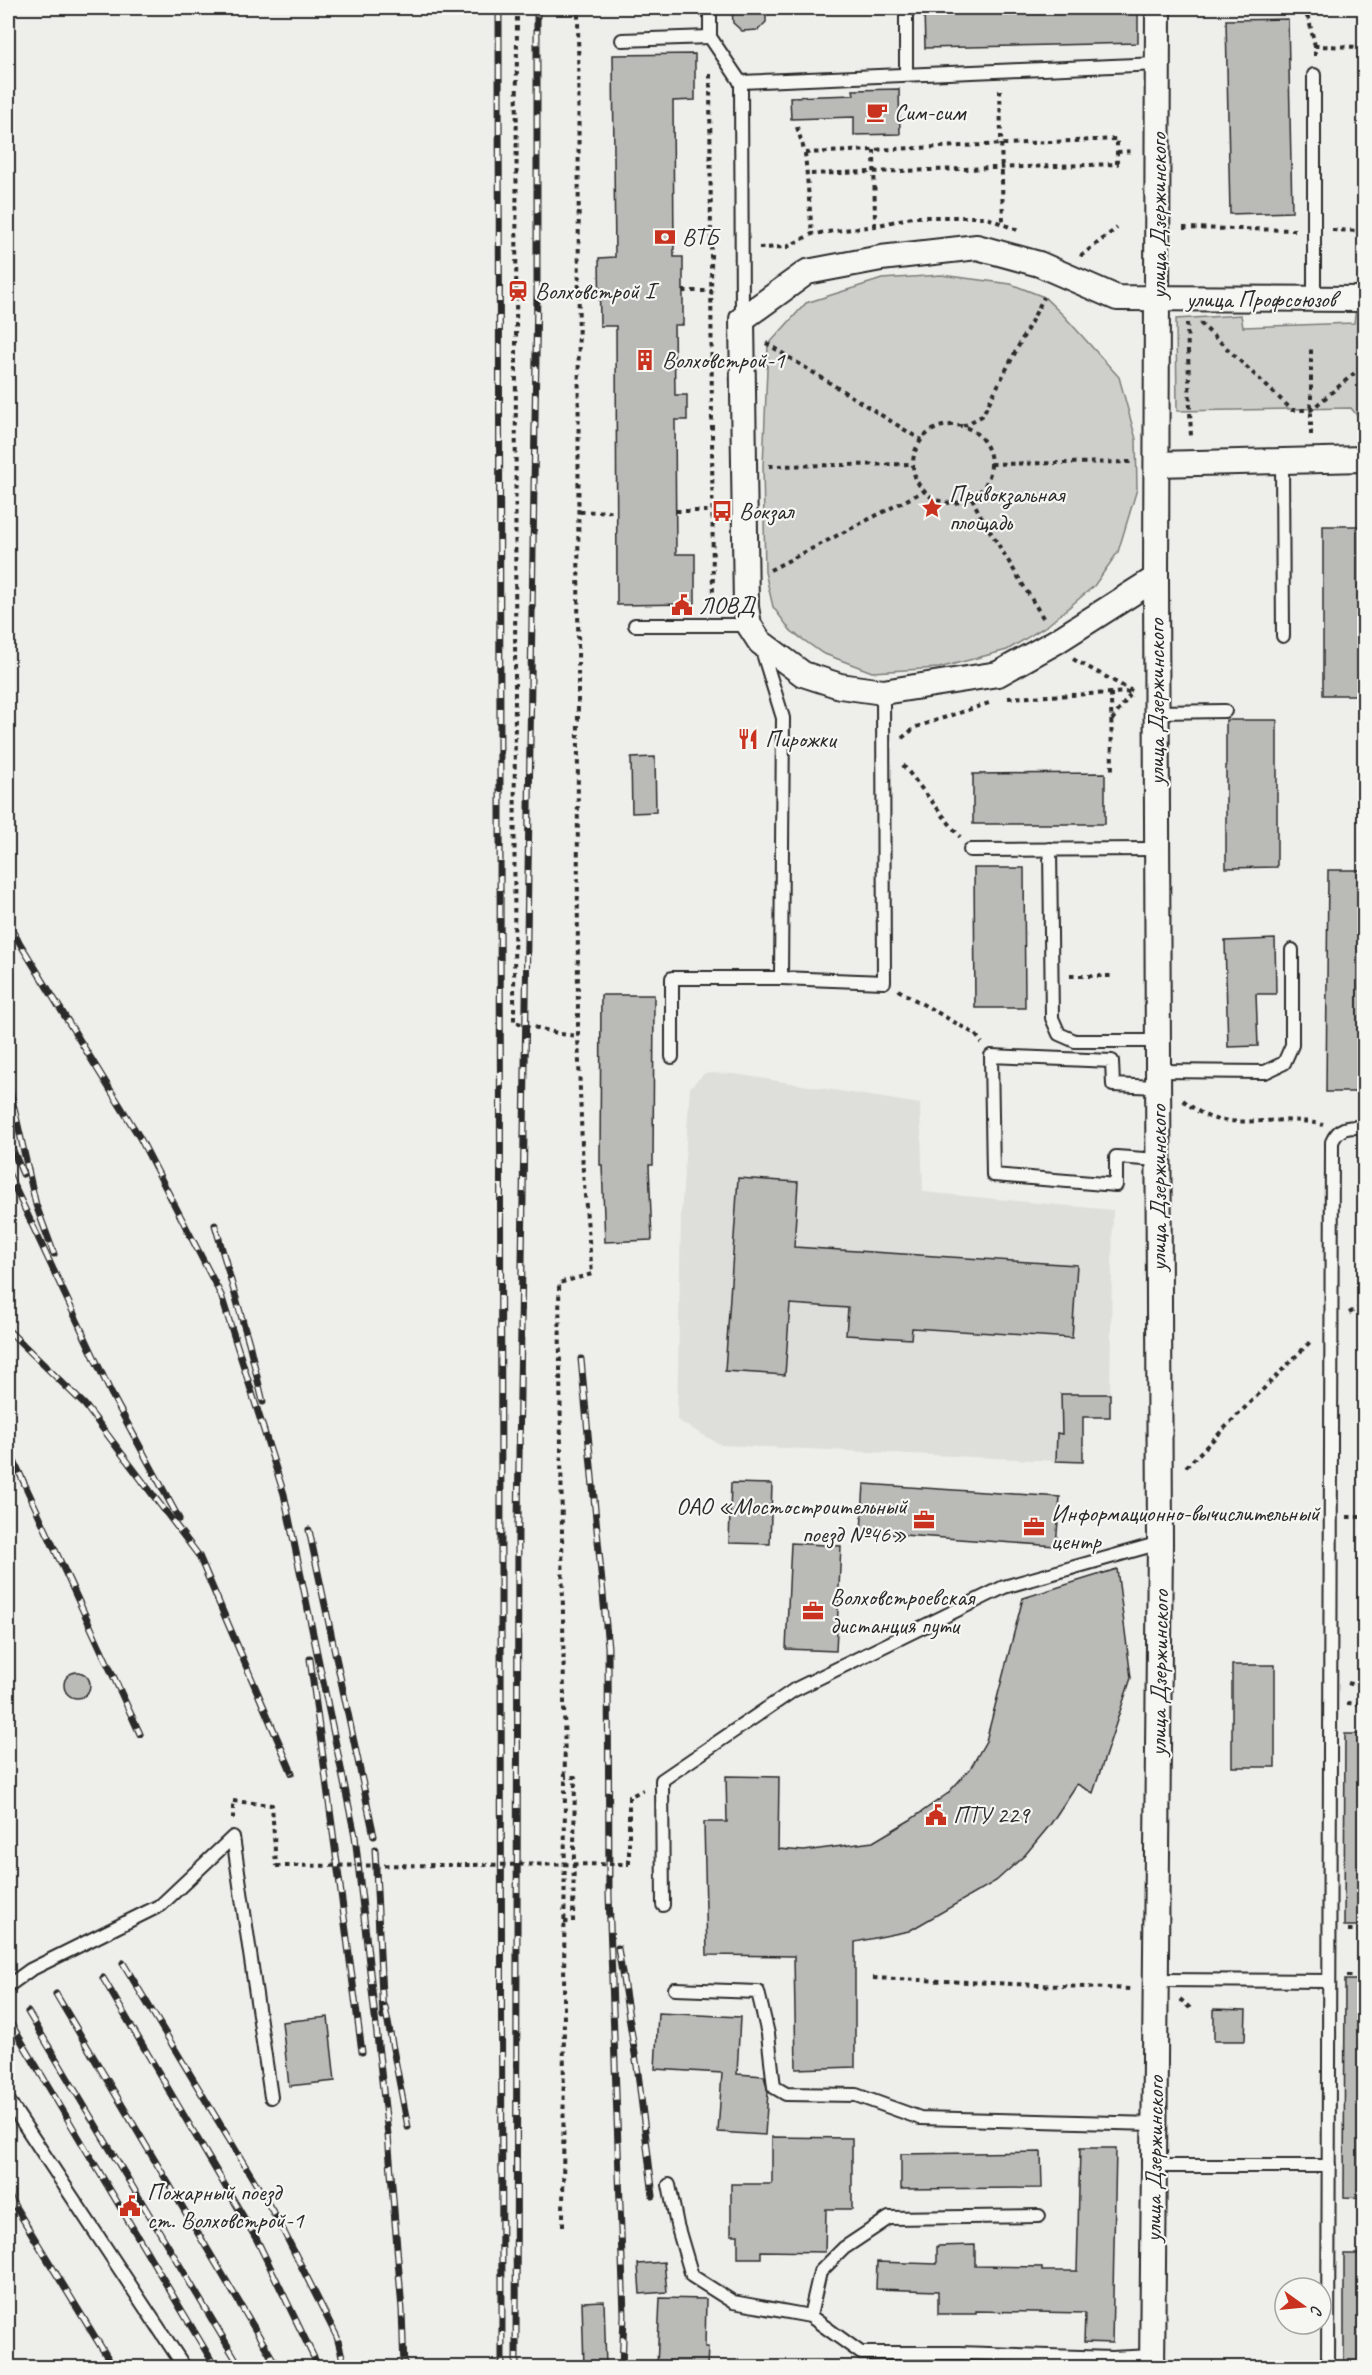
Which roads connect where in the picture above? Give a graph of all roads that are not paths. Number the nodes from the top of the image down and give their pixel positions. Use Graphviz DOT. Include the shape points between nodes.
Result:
graph roads {
  1 [pos="710,8"];
  2 [pos="906,8"];
  3 [pos="1158,8"];
  4 [pos="710,37"];
  5 [pos="622,40"];
  6 [pos="1158,64"];
  7 [pos="906,74"];
  8 [pos="1314,75"];
  9 [pos="740,82"];
  10 [pos="1365,298"];
  11 [pos="1158,299"];
  12 [pos="1314,299"];
  13 [pos="742,320"];
  14 [pos="1365,459"];
  15 [pos="1282,461"];
  16 [pos="1147,463"];
  17 [pos="1156,578"];
  18 [pos="634,624"];
  19 [pos="754,633"];
  20 [pos="1282,636"];
  21 [pos="883,692"];
  22 [pos="1225,711"];
  23 [pos="1156,712"];
  24 [pos="1050,849"];
  25 [pos="1156,849"];
  26 [pos="970,850"];
  27 [pos="1292,950"];
  28 [pos="781,978"];
  29 [pos="1157,1041"];
  30 [pos="672,1057"];
  31 [pos="1157,1079"];
  32 [pos="1365,1127"];
  33 [pos="1158,1160"];
  34 [pos="1160,1543"];
  35 [pos="663,1905"];
  36 [pos="1329,1981"];
  37 [pos="1148,1985"];
  38 [pos="8,1986"];
  39 [pos="675,1989"];
  40 [pos="271,2097"];
  41 [pos="8,2100"];
  42 [pos="1155,2124"];
  43 [pos="1154,2166"];
  44 [pos="1329,2166"];
  45 [pos="669,2185"];
  46 [pos="1039,2216"];
  47 [pos="810,2316"];
  48 [pos="1152,2362"];
  49 [pos="185,2367"];
  50 [pos="1328,2367"];
  1 -- 4 [label="lane"];
  2 -- 7 [label="lane"];
  3 -- 6 [label="street, улица Дзержинского"];
  4 -- 5 [label="lane"];
  4 -- 9 [label="lane"];
  6 -- 7 [label="lane"];
  6 -- 11 [label="street, улица Дзержинского"];
  7 -- 9 [label="lane"];
  8 -- 12 [label="lane"];
  9 -- 13 [label="lane"];
  10 -- 12 [label="street, улица Профсоюзов"];
  11 -- 12 [label="street, улица Профсоюзов"];
  11 -- 13 [label="street" via="1117,298 1039,264 977,247 881,258 807,272"];
  11 -- 16 [label="street, улица Дзержинского"];
  13 -- 19 [label="street" via="746,607"];
  14 -- 15 [label="street"];
  15 -- 16 [label="street"];
  15 -- 20 [label="lane"];
  16 -- 17 [label="street, улица Дзержинского"];
  17 -- 21 [label="street" via="998,674"];
  17 -- 23 [label="street, улица Дзержинского"];
  18 -- 19 [label="lane" via="713,625"];
  19 -- 21 [label="street" via="803,674 840,686"];
  19 -- 28 [label="lane" via="783,718"];
  21 -- 28 [label="lane" via="887,744 884,982"];
  22 -- 23 [label="lane"];
  23 -- 25 [label="street, улица Дзержинского"];
  24 -- 25 [label="lane"];
  24 -- 26 [label="lane"];
  24 -- 29 [label="lane" via="1052,1018 1059,1034 1075,1041"];
  25 -- 29 [label="street, улица Дзержинского"];
  27 -- 31 [label="lane" via="1292,1045 1284,1063 1265,1072"];
  28 -- 30 [label="lane" via="672,978"];
  29 -- 31 [label="street, улица Дзержинского"];
  31 -- 33 [label="street, улица Дзержинского"];
  31 -- 33 [label="lane" via="1113,1084 1112,1061 991,1056 993,1175 1116,1185 1116,1157"];
  32 -- 36 [label="lane" via="1346,1127 1336,1132 1332,1142"];
  33 -- 34 [label="street, улица Дзержинского"];
  34 -- 35 [label="lane" via="1004,1587 794,1690 662,1780"];
  34 -- 37 [label="street, улица Дзержинского"];
  36 -- 37 [label="lane"];
  36 -- 44 [label="lane"];
  37 -- 42 [label="street, улица Дзержинского"];
  38 -- 40 [label="lane" via="30,1970 161,1905 233,1837"];
  39 -- 42 [label="lane" via="758,1992 774,2086 786,2094 856,2095 920,2118"];
  41 -- 49 [label="lane"];
  42 -- 43 [label="street, улица Дзержинского"];
  43 -- 44 [label="lane"];
  43 -- 48 [label="street, улица Дзержинского"];
  44 -- 50 [label="lane"];
  45 -- 47 [label="lane" via="692,2276 733,2302"];
  46 -- 47 [label="lane" via="890,2218 844,2248 820,2272"];
  47 -- 48 [label="lane" via="861,2353 959,2353"];
}
